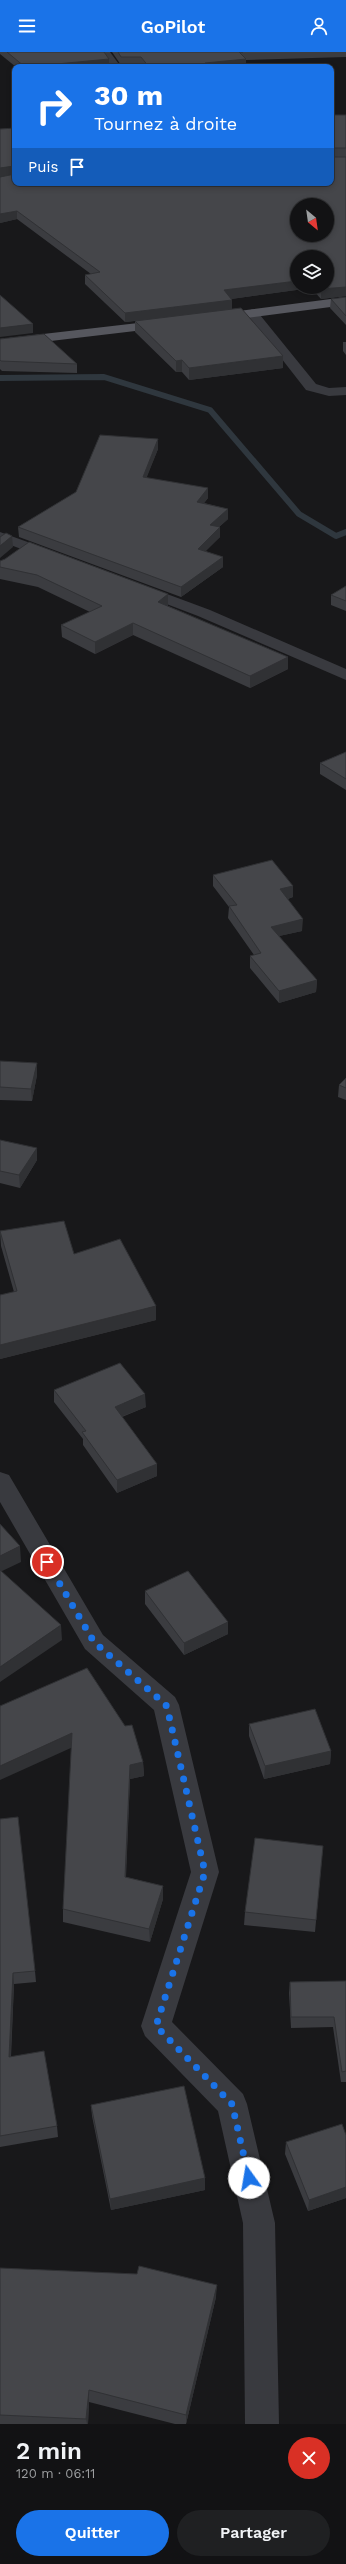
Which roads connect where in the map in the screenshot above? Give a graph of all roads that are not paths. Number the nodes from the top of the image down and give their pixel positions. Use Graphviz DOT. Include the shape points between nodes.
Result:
graph roads {
  1 [pos="105,52"];
  2 [pos="114,64"];
  3 [pos="346,301"];
  4 [pos="252,313"];
  5 [pos="206,319"];
  6 [pos="176,323"];
  7 [pos="0,343"];
  8 [pos="346,391"];
  9 [pos="0,536"];
  10 [pos="27,546"];
  11 [pos="11,558"];
  12 [pos="64,560"];
  13 [pos="123,582"];
  14 [pos="346,675"];
  15 [pos="0,1481"];
  16 [pos="262,2424"];
  1 -- 2 [label="street"];
  3 -- 4 [label="main road"];
  4 -- 5 [label="main road"];
  4 -- 8 [label="street" via="311,387 329,392"];
  6 -- 7 [label="main road"];
  9 -- 10 [label="street"];
  10 -- 11 [label="street"];
  10 -- 12 [label="street"];
  13 -- 14 [label="street" via="204,613"];
  15 -- 16 [label="street" via="94,1642 166,1705 205,1872 156,2026 232,2104 259,2223"];
}
